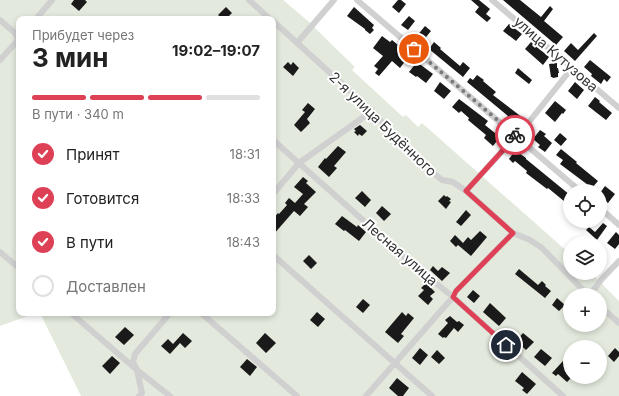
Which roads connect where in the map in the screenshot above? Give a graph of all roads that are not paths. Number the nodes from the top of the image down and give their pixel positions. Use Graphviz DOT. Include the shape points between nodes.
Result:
graph roads {
  1 [pos="52,0"];
  2 [pos="250,0"];
  3 [pos="334,0"];
  4 [pos="357,0"];
  5 [pos="492,0"];
  6 [pos="39,16"];
  7 [pos="267,16"];
  8 [pos="0,20"];
  9 [pos="276,24"];
  10 [pos="16,34"];
  11 [pos="16,42"];
  12 [pos="297,43"];
  13 [pos="0,60"];
  14 [pos="572,68"];
  15 [pos="619,108"];
  16 [pos="372,111"];
  17 [pos="517,137"];
  18 [pos="276,143"];
  19 [pos="299,164"];
  20 [pos="572,184"];
  21 [pos="276,191"];
  22 [pos="466,191"];
  23 [pos="607,214"];
  24 [pos="619,225"];
  25 [pos="513,233"];
  26 [pos="0,252"];
  27 [pos="276,258"];
  28 [pos="619,261"];
  29 [pos="16,265"];
  30 [pos="582,288"];
  31 [pos="594,288"];
  32 [pos="453,297"];
  33 [pos="607,312"];
  34 [pos="74,316"];
  35 [pos="167,316"];
  36 [pos="204,316"];
  37 [pos="619,323"];
  38 [pos="395,363"];
  39 [pos="137,370"];
  40 [pos="139,396"];
  41 [pos="170,396"];
  42 [pos="297,396"];
  43 [pos="366,396"];
  44 [pos="432,396"];
  45 [pos="562,396"];
  1 -- 6 [label="street"];
  2 -- 7 [label="street"];
  3 -- 12 [label="street"];
  4 -- 17 [label="street"];
  5 -- 14 [label="street, улица Кутузова"];
  8 -- 10 [label="street"];
  9 -- 12 [label="street, 2-я улица Будённого"];
  11 -- 13 [label="street"];
  12 -- 16 [label="street, 2-я улица Будённого"];
  14 -- 15 [label="street, улица Кутузова"];
  14 -- 17 [label="street"];
  16 -- 19 [label="street"];
  16 -- 22 [label="street, 2-я улица Будённого" via="410,154 442,180 453,182"];
  17 -- 20 [label="street"];
  17 -- 22 [label="street"];
  18 -- 19 [label="street, Лесная улица"];
  19 -- 21 [label="street"];
  19 -- 32 [label="street, Лесная улица"];
  22 -- 25 [label="street, 2-я улица Будённого"];
  23 -- 24 [label="street"];
  25 -- 30 [label="street, 2-я улица Будённого" via="542,248"];
  25 -- 32 [label="street"];
  26 -- 29 [label="street"];
  27 -- 38 [label="street"];
  28 -- 31 [label="street"];
  32 -- 38 [label="street"];
  32 -- 45 [label="street, Лесная улица"];
  33 -- 37 [label="street"];
  34 -- 39 [label="street"];
  35 -- 39 [label="street" via="135,354 133,362"];
  36 -- 42 [label="street"];
  38 -- 43 [label="street"];
  38 -- 44 [label="street"];
  39 -- 40 [label="street" via="142,393"];
  39 -- 41 [label="street"];
}
